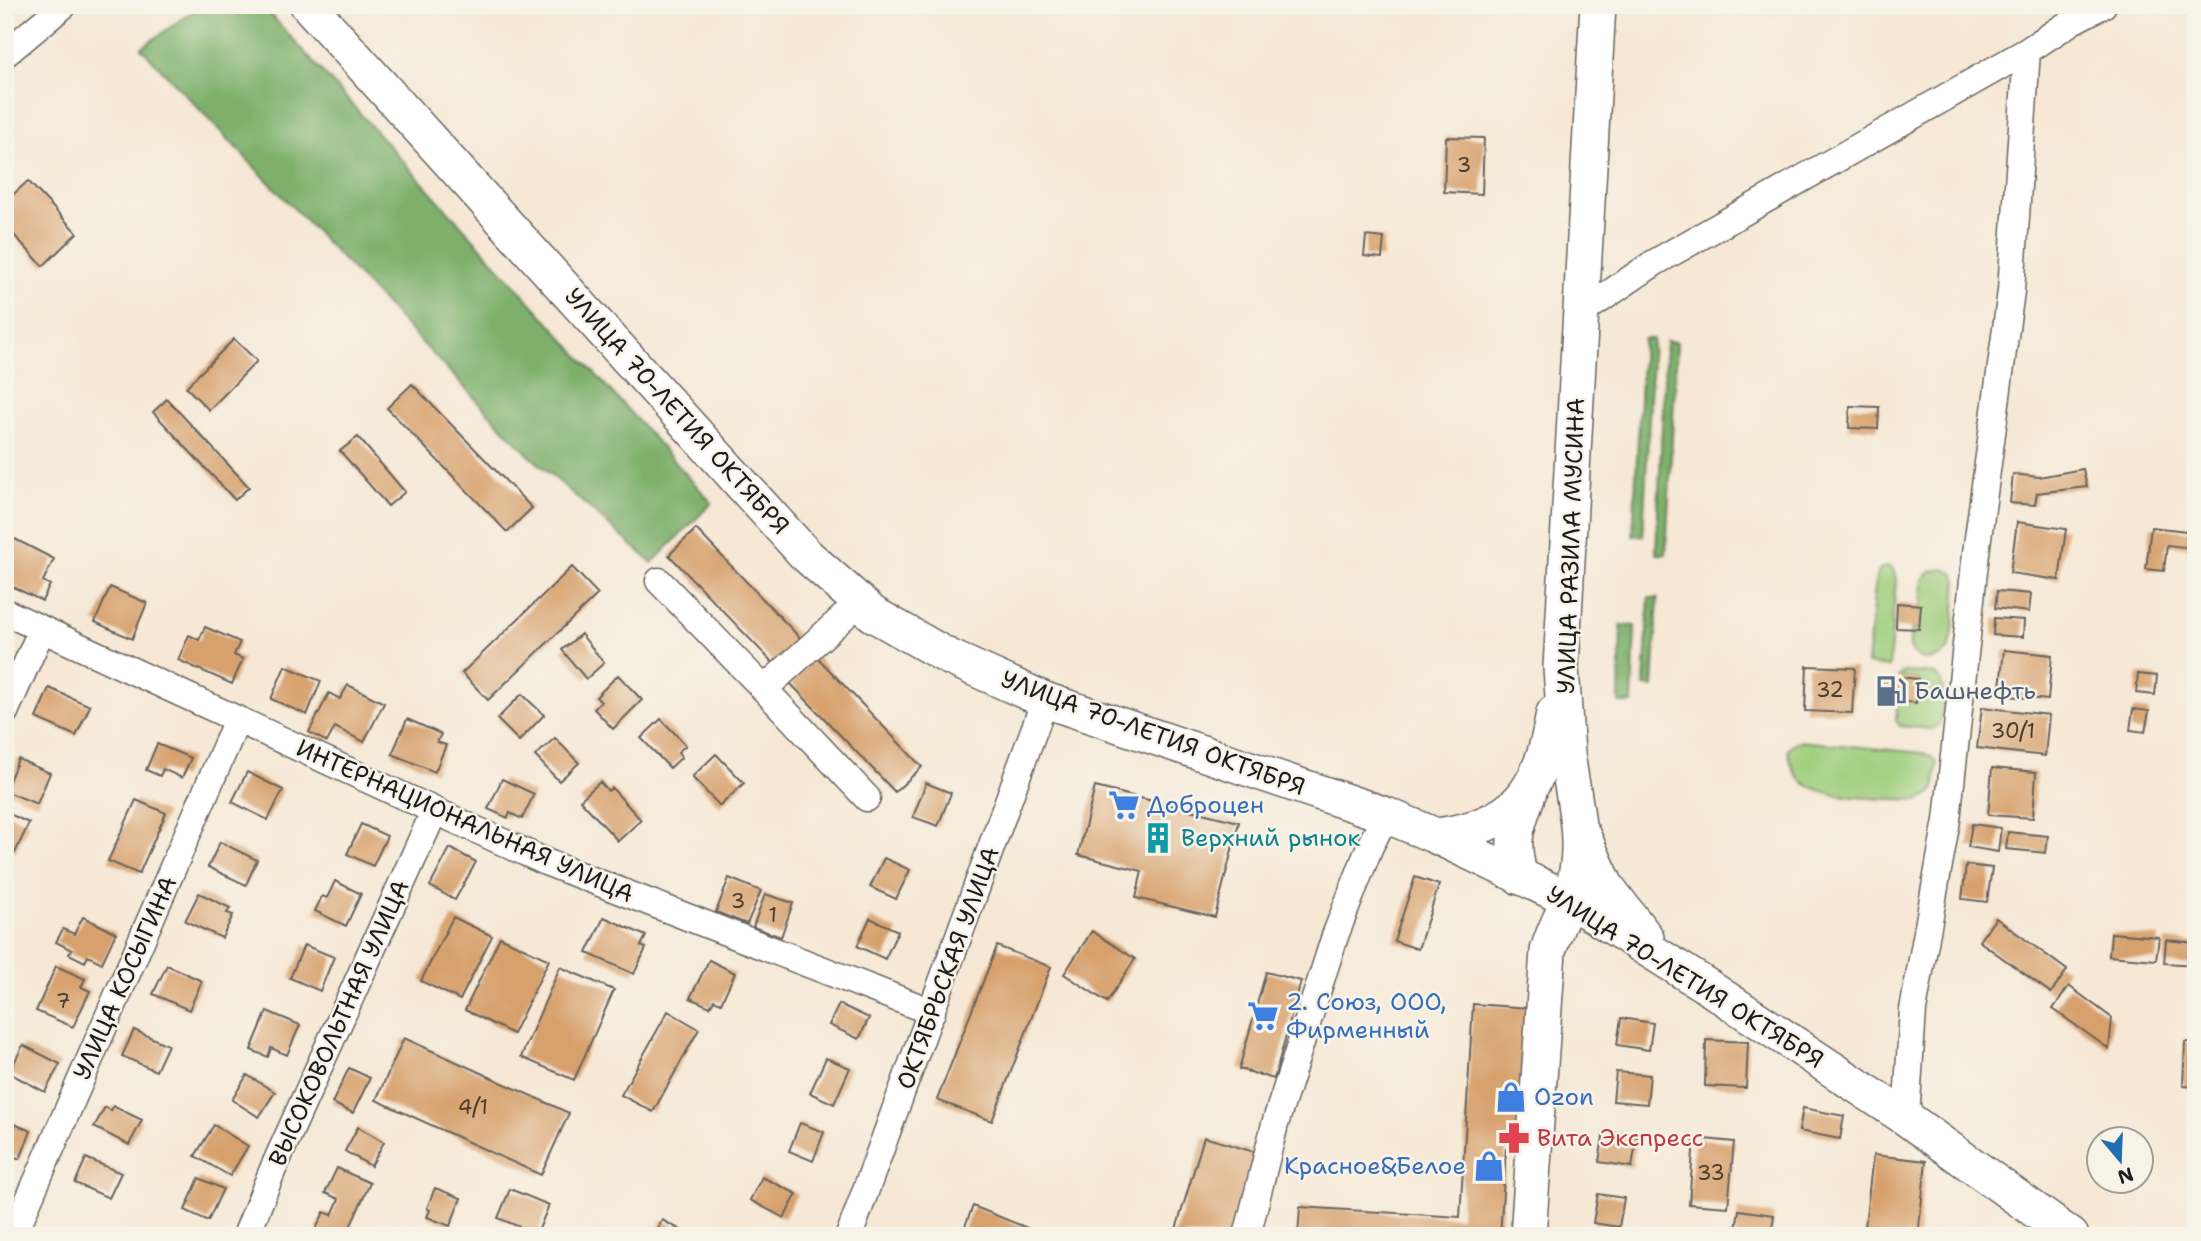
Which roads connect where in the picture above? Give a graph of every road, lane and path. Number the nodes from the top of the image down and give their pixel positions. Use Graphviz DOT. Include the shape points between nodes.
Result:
graph roads {
  1 [pos="64,5"];
  2 [pos="308,5"];
  3 [pos="1598,5"];
  4 [pos="2103,5"];
  5 [pos="2027,51"];
  6 [pos="5,54"];
  7 [pos="1582,312"];
  8 [pos="659,581"];
  9 [pos="860,602"];
  10 [pos="5,612"];
  11 [pos="41,629"];
  12 [pos="1561,668"];
  13 [pos="764,689"];
  14 [pos="1045,700"];
  15 [pos="5,712"];
  16 [pos="237,720"];
  17 [pos="1529,791"];
  18 [pos="867,798"];
  19 [pos="434,812"];
  20 [pos="1386,815"];
  21 [pos="1578,824"];
  22 [pos="1436,836"];
  23 [pos="1520,877"];
  24 [pos="1568,899"];
  25 [pos="1661,957"];
  26 [pos="932,1012"];
  27 [pos="1906,1118"];
  28 [pos="13,1236"];
  29 [pos="246,1236"];
  30 [pos="849,1236"];
  31 [pos="1247,1236"];
  32 [pos="1528,1236"];
  33 [pos="2071,1236"];
  1 -- 6 [label="street"];
  2 -- 9 [label="main road, УЛИЦА 70-ЛЕТИЯ ОКТЯБРЯ" via="805,554"];
  3 -- 7 [label="main road, УЛИЦА РАЗИЛА МУСИНА"];
  4 -- 5 [label="street"];
  5 -- 7 [label="street" via="1654,263"];
  5 -- 27 [label="street" via="2011,291 1947,820 1913,1010"];
  7 -- 12 [label="main road, УЛИЦА РАЗИЛА МУСИНА"];
  8 -- 13 [label="street"];
  9 -- 13 [label="street"];
  9 -- 14 [label="main road, УЛИЦА 70-ЛЕТИЯ ОКТЯБРЯ" via="947,656"];
  10 -- 11 [label="street, ИНТЕРНАЦИОНАЛЬНАЯ УЛИЦА"];
  11 -- 15 [label="street"];
  11 -- 16 [label="street, ИНТЕРНАЦИОНАЛЬНАЯ УЛИЦА"];
  12 -- 17 [label="main road" via="1549,741"];
  12 -- 21 [label="main road, УЛИЦА РАЗИЛА МУСИНА"];
  13 -- 18 [label="street"];
  14 -- 20 [label="main road, УЛИЦА 70-ЛЕТИЯ ОКТЯБРЯ"];
  14 -- 26 [label="street, ОКТЯБРЬСКАЯ УЛИЦА"];
  16 -- 19 [label="street, ИНТЕРНАЦИОНАЛЬНАЯ УЛИЦА"];
  16 -- 28 [label="street, УЛИЦА КОСЫГИНА"];
  17 -- 22 [label="main road" via="1490,822 1466,832"];
  17 -- 23 [label="main road" via="1515,833 1514,856"];
  19 -- 26 [label="street, ИНТЕРНАЦИОНАЛЬНАЯ УЛИЦА" via="548,863"];
  19 -- 29 [label="street, ВЫСОКОВОЛЬТНАЯ УЛИЦА"];
  20 -- 22 [label="main road, УЛИЦА 70-ЛЕТИЯ ОКТЯБРЯ"];
  20 -- 31 [label="street" via="1335,936 1275,1124"];
  21 -- 24 [label="main road, УЛИЦА РАЗИЛА МУСИНА" via="1576,876"];
  21 -- 25 [label="main road" via="1606,886"];
  22 -- 23 [label="main road, УЛИЦА 70-ЛЕТИЯ ОКТЯБРЯ"];
  23 -- 24 [label="main road, УЛИЦА 70-ЛЕТИЯ ОКТЯБРЯ"];
  24 -- 25 [label="main road, УЛИЦА 70-ЛЕТИЯ ОКТЯБРЯ"];
  24 -- 32 [label="main road, УЛИЦА РАЗИЛА МУСИНА" via="1548,951"];
  25 -- 27 [label="main road, УЛИЦА 70-ЛЕТИЯ ОКТЯБРЯ"];
  26 -- 30 [label="street, ОКТЯБРЬСКАЯ УЛИЦА"];
  27 -- 33 [label="main road, УЛИЦА 70-ЛЕТИЯ ОКТЯБРЯ"];
}
